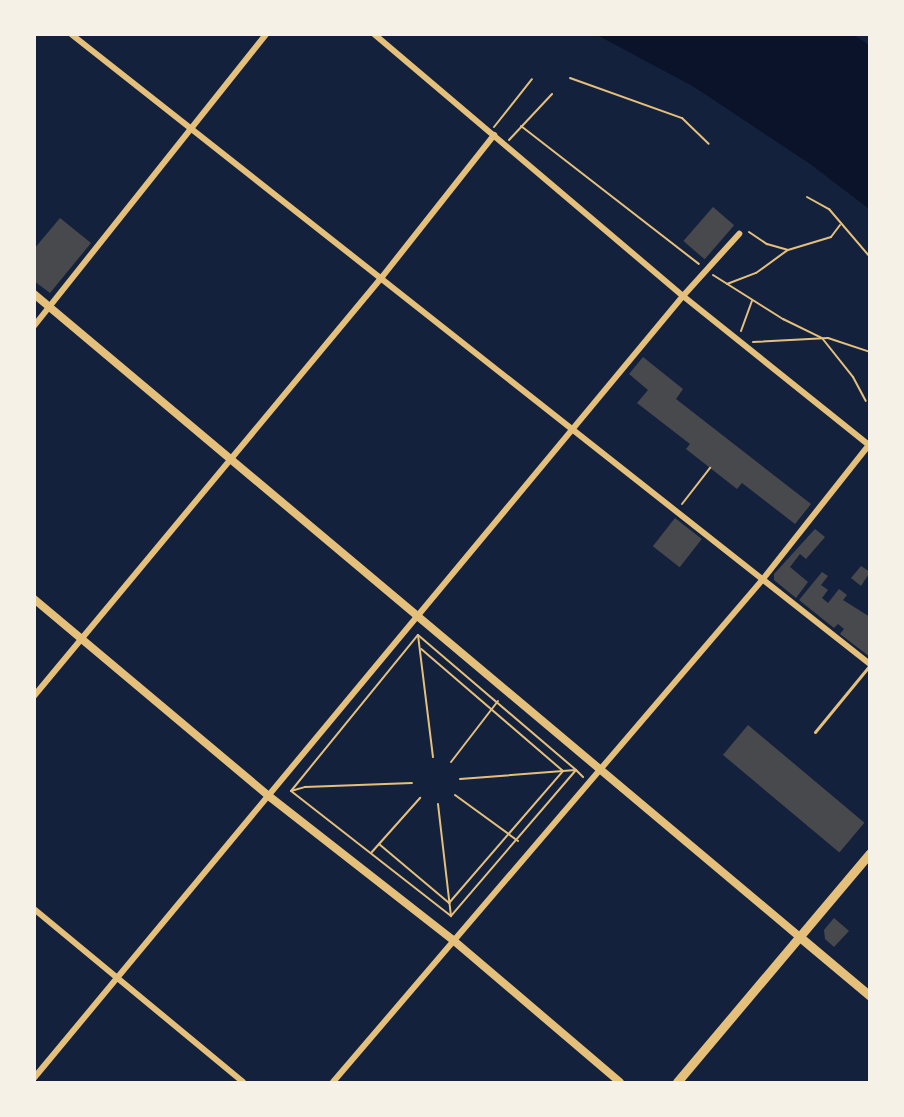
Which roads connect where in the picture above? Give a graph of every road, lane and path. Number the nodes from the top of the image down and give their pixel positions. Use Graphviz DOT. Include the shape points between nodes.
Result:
graph roads {
  1 [pos="71,34"];
  2 [pos="266,34"];
  3 [pos="374,34"];
  4 [pos="570,78"];
  5 [pos="532,79"];
  6 [pos="552,94"];
  7 [pos="521,126"];
  8 [pos="190,127"];
  9 [pos="492,133"];
  10 [pos="505,144"];
  11 [pos="709,144"];
  12 [pos="807,197"];
  13 [pos="840,225"];
  14 [pos="749,232"];
  15 [pos="739,234"];
  16 [pos="788,250"];
  17 [pos="870,257"];
  18 [pos="707,270"];
  19 [pos="382,277"];
  20 [pos="727,284"];
  21 [pos="34,294"];
  22 [pos="683,296"];
  23 [pos="752,300"];
  24 [pos="50,307"];
  25 [pos="34,326"];
  26 [pos="822,338"];
  27 [pos="741,342"];
  28 [pos="870,352"];
  29 [pos="866,401"];
  30 [pos="576,429"];
  31 [pos="869,445"];
  32 [pos="231,460"];
  33 [pos="710,468"];
  34 [pos="675,512"];
  35 [pos="763,579"];
  36 [pos="34,599"];
  37 [pos="417,618"];
  38 [pos="418,635"];
  39 [pos="81,637"];
  40 [pos="421,649"];
  41 [pos="870,664"];
  42 [pos="34,696"];
  43 [pos="498,701"];
  44 [pos="492,710"];
  45 [pos="815,732"];
  46 [pos="433,757"];
  47 [pos="451,762"];
  48 [pos="601,767"];
  49 [pos="576,770"];
  50 [pos="563,771"];
  51 [pos="460,779"];
  52 [pos="589,781"];
  53 [pos="412,783"];
  54 [pos="291,791"];
  55 [pos="455,795"];
  56 [pos="270,796"];
  57 [pos="420,798"];
  58 [pos="438,804"];
  59 [pos="509,833"];
  60 [pos="518,841"];
  61 [pos="379,844"];
  62 [pos="870,853"];
  63 [pos="370,854"];
  64 [pos="449,903"];
  65 [pos="34,909"];
  66 [pos="451,916"];
  67 [pos="801,938"];
  68 [pos="453,940"];
  69 [pos="120,979"];
  70 [pos="870,996"];
  71 [pos="34,1078"];
  72 [pos="243,1083"];
  73 [pos="333,1083"];
  74 [pos="620,1083"];
  75 [pos="677,1083"];
  1 -- 8 [label="street"];
  2 -- 8 [label="street"];
  3 -- 9 [label="street"];
  4 -- 11 [label="path" via="682,118"];
  5 -- 9 [label="path"];
  6 -- 7 [label="path"];
  7 -- 10 [label="path"];
  7 -- 18 [label="path"];
  8 -- 19 [label="street"];
  8 -- 24 [label="street"];
  9 -- 10 [label="street"];
  9 -- 19 [label="street"];
  10 -- 22 [label="street"];
  12 -- 13 [label="path" via="829,209"];
  13 -- 16 [label="path" via="831,237"];
  13 -- 17 [label="path"];
  14 -- 16 [label="path" via="767,244"];
  15 -- 18 [label="street"];
  16 -- 20 [label="path" via="756,273"];
  18 -- 20 [label="path"];
  18 -- 22 [label="street"];
  19 -- 30 [label="street"];
  19 -- 32 [label="street"];
  20 -- 23 [label="path"];
  21 -- 24 [label="street"];
  22 -- 27 [label="street"];
  22 -- 30 [label="street"];
  23 -- 26 [label="path"];
  23 -- 27 [label="path" via="741,328"];
  24 -- 25 [label="street"];
  24 -- 32 [label="street"];
  26 -- 27 [label="path"];
  26 -- 28 [label="path"];
  26 -- 29 [label="path" via="853,377"];
  27 -- 31 [label="street"];
  30 -- 34 [label="street"];
  30 -- 37 [label="street"];
  31 -- 35 [label="street"];
  32 -- 37 [label="street"];
  32 -- 39 [label="street"];
  33 -- 34 [label="path"];
  34 -- 35 [label="street"];
  35 -- 41 [label="street"];
  35 -- 48 [label="street"];
  36 -- 39 [label="street"];
  37 -- 48 [label="street"];
  37 -- 56 [label="street"];
  38 -- 40 [label="path"];
  38 -- 43 [label="path"];
  38 -- 54 [label="path"];
  39 -- 42 [label="street"];
  39 -- 56 [label="street"];
  40 -- 44 [label="path"];
  40 -- 46 [label="path"];
  41 -- 45 [label="lane"];
  43 -- 44 [label="path"];
  43 -- 49 [label="path"];
  44 -- 47 [label="path"];
  44 -- 50 [label="path"];
  48 -- 52 [label="street"];
  48 -- 67 [label="street"];
  49 -- 50 [label="path"];
  49 -- 52 [label="path"];
  49 -- 60 [label="path"];
  50 -- 51 [label="path"];
  50 -- 59 [label="path"];
  52 -- 68 [label="street"];
  53 -- 54 [label="path" via="305,787"];
  54 -- 63 [label="path"];
  55 -- 59 [label="path"];
  56 -- 68 [label="street"];
  56 -- 69 [label="street"];
  57 -- 61 [label="path"];
  58 -- 64 [label="path"];
  59 -- 60 [label="path"];
  59 -- 64 [label="path"];
  60 -- 66 [label="path"];
  61 -- 63 [label="path"];
  61 -- 64 [label="path"];
  62 -- 67 [label="main road"];
  63 -- 66 [label="path"];
  64 -- 66 [label="path"];
  65 -- 69 [label="street"];
  67 -- 70 [label="main road"];
  67 -- 75 [label="main road"];
  68 -- 73 [label="street"];
  68 -- 74 [label="street"];
  69 -- 71 [label="street"];
  69 -- 72 [label="street"];
}
